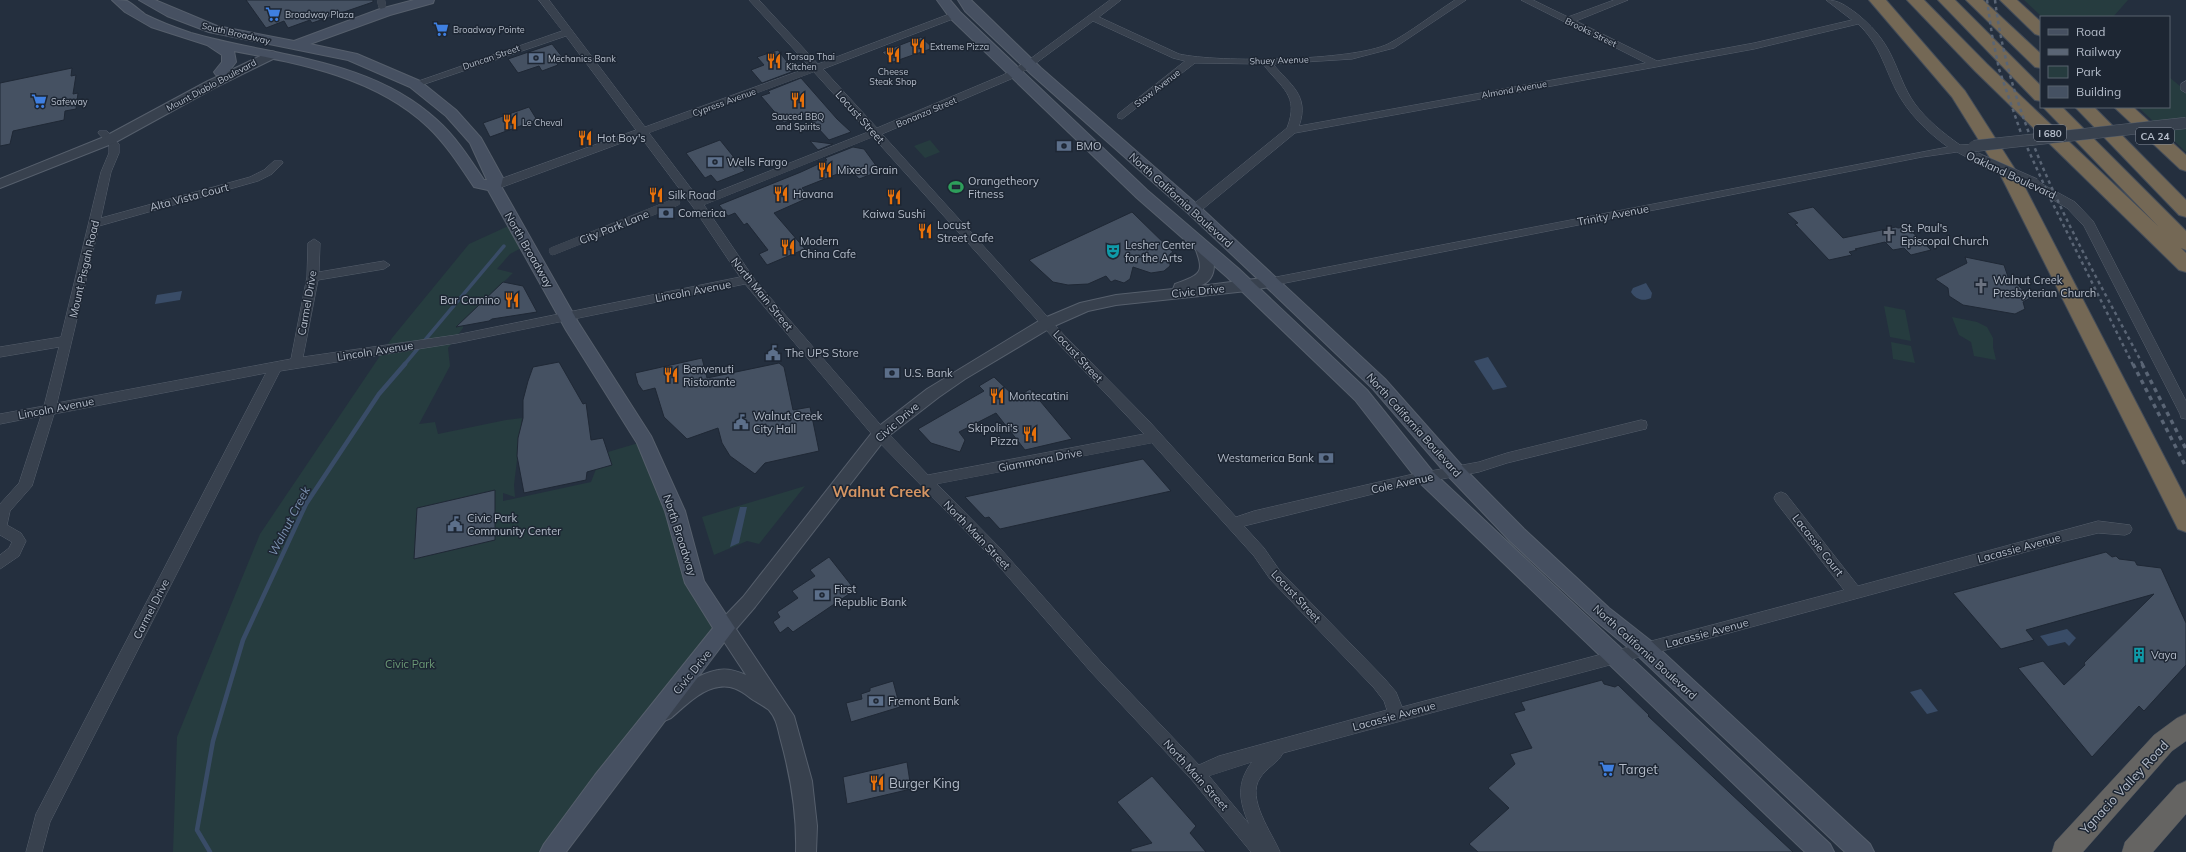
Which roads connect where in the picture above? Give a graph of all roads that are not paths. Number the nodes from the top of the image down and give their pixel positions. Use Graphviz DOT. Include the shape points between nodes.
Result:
graph roads {
  1 [pos="118,0"];
  2 [pos="145,0"];
  3 [pos="399,0"];
  4 [pos="428,0"];
  5 [pos="544,0"];
  6 [pos="754,0"];
  7 [pos="943,0"];
  8 [pos="964,0"];
  9 [pos="1116,0"];
  10 [pos="1461,0"];
  11 [pos="1526,0"];
  12 [pos="1623,0"];
  13 [pos="1831,0"];
  14 [pos="1877,0"];
  15 [pos="1890,0"];
  16 [pos="1915,0"];
  17 [pos="1946,0"];
  18 [pos="1974,0"];
  19 [pos="2008,0"];
  20 [pos="382,3"];
  21 [pos="955,15"];
  22 [pos="1092,17"];
  23 [pos="1569,20"];
  24 [pos="1860,21"];
  25 [pos="349,25"];
  26 [pos="2040,29"];
  27 [pos="567,32"];
  28 [pos="208,41"];
  29 [pos="289,45"];
  30 [pos="267,54"];
  31 [pos="352,57"];
  32 [pos="1193,60"];
  33 [pos="1266,61"];
  34 [pos="2040,62"];
  35 [pos="1029,64"];
  36 [pos="1656,64"];
  37 [pos="816,68"];
  38 [pos="221,72"];
  39 [pos="1016,73"];
  40 [pos="415,84"];
  41 [pos="2186,84"];
  42 [pos="2186,90"];
  43 [pos="2040,95"];
  44 [pos="2053,108"];
  45 [pos="2085,108"];
  46 [pos="2098,108"];
  47 [pos="2124,108"];
  48 [pos="1122,116"];
  49 [pos="2186,123"];
  50 [pos="1292,130"];
  51 [pos="643,131"];
  52 [pos="875,133"];
  53 [pos="106,136"];
  54 [pos="1955,148"];
  55 [pos="278,163"];
  56 [pos="2186,165"];
  57 [pos="0,178"];
  58 [pos="0,184"];
  59 [pos="493,186"];
  60 [pos="2029,190"];
  61 [pos="2186,192"];
  62 [pos="676,202"];
  63 [pos="696,204"];
  64 [pos="1194,210"];
  65 [pos="2186,211"];
  66 [pos="95,223"];
  67 [pos="314,243"];
  68 [pos="2186,243"];
  69 [pos="1200,246"];
  70 [pos="553,252"];
  71 [pos="384,265"];
  72 [pos="2186,265"];
  73 [pos="313,277"];
  74 [pos="749,279"];
  75 [pos="1270,282"];
  76 [pos="1247,286"];
  77 [pos="1162,294"];
  78 [pos="568,317"];
  79 [pos="1047,323"];
  80 [pos="67,341"];
  81 [pos="0,352"];
  82 [pos="296,364"];
  83 [pos="275,367"];
  84 [pos="49,410"];
  85 [pos="2186,414"];
  86 [pos="0,419"];
  87 [pos="1641,425"];
  88 [pos="880,434"];
  89 [pos="1155,437"];
  90 [pos="1456,472"];
  91 [pos="1426,477"];
  92 [pos="925,481"];
  93 [pos="1781,498"];
  94 [pos="2186,522"];
  95 [pos="1234,524"];
  96 [pos="0,528"];
  97 [pos="2125,529"];
  98 [pos="0,563"];
  99 [pos="1855,593"];
  100 [pos="725,628"];
  101 [pos="1644,648"];
  102 [pos="1614,656"];
  103 [pos="780,709"];
  104 [pos="1397,716"];
  105 [pos="654,720"];
  106 [pos="2186,726"];
  107 [pos="1283,746"];
  108 [pos="1197,774"];
  109 [pos="2186,794"];
  110 [pos="34,852"];
  111 [pos="552,852"];
  112 [pos="806,852"];
  113 [pos="1262,852"];
  114 [pos="1272,852"];
  115 [pos="1822,852"];
  116 [pos="1862,852"];
  117 [pos="2065,852"];
  118 [pos="2135,852"];
  1 -- 28 [label="main road, South Broadway" via="143,17 176,32"];
  2 -- 29 [label="main road, South Broadway" via="214,30"];
  3 -- 20 [label="main road, Mount Diablo Boulevard"];
  4 -- 25 [label="main road, Mount Diablo Boulevard"];
  5 -- 27 [label="street, North Main Street"];
  6 -- 37 [label="street, Locust Street"];
  7 -- 21 [label="main road, North California Boulevard"];
  8 -- 35 [label="main road, North California Boulevard"];
  9 -- 22 [label="street, Bonanza Street"];
  10 -- 33 [label="street, Shuey Avenue" via="1400,41 1377,50 1323,59"];
  11 -- 23 [label="street, Brooks Street"];
  12 -- 23 [label="street"];
  13 -- 24 [label="street, Oakland Boulevard"];
  14 -- 60 [label="highway" via="1939,70"];
  15 -- 60 [label="highway" via="1951,70 1987,121"];
  16 -- 72 [label="highway, I 680"];
  17 -- 43 [label="highway"];
  18 -- 34 [label="highway"];
  19 -- 26 [label="highway"];
  20 -- 29 [label="main road, Mount Diablo Boulevard"];
  21 -- 37 [label="street, Cypress Avenue"];
  21 -- 39 [label="main road, North California Boulevard"];
  22 -- 32 [label="street, Shuey Avenue" via="1176,56"];
  22 -- 35 [label="street, Bonanza Street"];
  23 -- 36 [label="street, Brooks Street"];
  24 -- 36 [label="street, Almond Avenue" via="1760,45"];
  24 -- 54 [label="street, Oakland Boulevard" via="1872,32 1886,52 1908,101"];
  25 -- 29 [label="main road, Mount Diablo Boulevard"];
  25 -- 31 [label="main road" via="330,38 329,43"];
  27 -- 40 [label="street, Duncan Street"];
  27 -- 51 [label="street, North Main Street"];
  28 -- 30 [label="main road, South Broadway"];
  28 -- 38 [label="main road" via="229,53 229,62"];
  29 -- 30 [label="main road, Mount Diablo Boulevard"];
  29 -- 31 [label="main road, North Broadway"];
  30 -- 38 [label="street, Mount Diablo Boulevard"];
  30 -- 53 [label="street, Mount Diablo Boulevard"];
  30 -- 59 [label="main road" via="321,65 365,80 405,102 424,116 453,145 479,184"];
  31 -- 40 [label="main road, North Broadway"];
  32 -- 33 [label="street, Shuey Avenue"];
  32 -- 48 [label="street, Stow Avenue"];
  33 -- 50 [label="street" via="1289,85 1295,96 1298,106 1297,119"];
  35 -- 39 [label="street, Bonanza Street"];
  35 -- 64 [label="main road, North California Boulevard"];
  36 -- 50 [label="street, Almond Avenue"];
  37 -- 51 [label="street, Cypress Avenue"];
  37 -- 52 [label="street, Locust Street"];
  38 -- 53 [label="street, Mount Diablo Boulevard"];
  39 -- 52 [label="street, Bonanza Street"];
  39 -- 69 [label="main road, North California Boulevard"];
  40 -- 59 [label="main road, North Broadway" via="451,113 476,141 495,178"];
  41 -- 42 [label="street"];
  44 -- 68 [label="highway"];
  45 -- 65 [label="highway"];
  46 -- 61 [label="highway"];
  47 -- 56 [label="highway, CA 24"];
  49 -- 54 [label="street, Trinity Avenue, bridge"];
  50 -- 64 [label="street, Almond Avenue"];
  51 -- 59 [label="street, Cypress Avenue"];
  51 -- 63 [label="street, North Main Street"];
  52 -- 63 [label="street, Bonanza Street"];
  52 -- 79 [label="street, Locust Street"];
  53 -- 57 [label="street, Mount Diablo Boulevard"];
  53 -- 58 [label="street, Mount Diablo Boulevard"];
  53 -- 66 [label="street, Mount Pisgah Road" via="114,144 114,153 106,172"];
  54 -- 60 [label="street, Oakland Boulevard, bridge"];
  54 -- 75 [label="street, Trinity Avenue"];
  55 -- 66 [label="street, Alta Vista Court" via="254,179"];
  59 -- 78 [label="main road, North Broadway" via="537,267"];
  60 -- 85 [label="street, Oakland Boulevard" via="2071,205 2089,224"];
  60 -- 94 [label="highway"];
  62 -- 70 [label="street, City Park Lane"];
  63 -- 74 [label="street, North Main Street"];
  64 -- 75 [label="main road, North California Boulevard"];
  66 -- 80 [label="street, Mount Pisgah Road"];
  67 -- 73 [label="street, Carmel Drive"];
  69 -- 76 [label="main road, North California Boulevard"];
  69 -- 77 [label="street" via="1208,263 1207,272 1198,280"];
  71 -- 73 [label="street"];
  73 -- 82 [label="street, Carmel Drive"];
  74 -- 78 [label="street, Lincoln Avenue"];
  74 -- 88 [label="street, North Main Street"];
  75 -- 76 [label="street, Civic Drive"];
  75 -- 90 [label="main road, North California Boulevard" via="1379,384"];
  76 -- 77 [label="street, Civic Drive"];
  76 -- 91 [label="main road, North California Boulevard" via="1361,395"];
  77 -- 79 [label="street, Civic Drive" via="1085,307"];
  78 -- 82 [label="street, Lincoln Avenue" via="456,339"];
  78 -- 100 [label="main road, North Broadway" via="645,441 675,511 695,583"];
  79 -- 88 [label="street, Civic Drive" via="932,393"];
  79 -- 89 [label="street, Locust Street"];
  80 -- 81 [label="street"];
  80 -- 84 [label="street, Mount Pisgah Road"];
  82 -- 83 [label="street, Lincoln Avenue"];
  83 -- 84 [label="street, Lincoln Avenue"];
  83 -- 110 [label="street, Carmel Drive" via="268,385 42,820"];
  84 -- 86 [label="street, Lincoln Avenue"];
  84 -- 96 [label="street, Mount Pisgah Road" via="25,486 4,510"];
  87 -- 90 [label="street, Cole Avenue"];
  88 -- 92 [label="street, North Main Street"];
  88 -- 100 [label="street, Civic Drive" via="749,602"];
  89 -- 92 [label="street, Giammona Drive"];
  89 -- 95 [label="street, Locust Street"];
  90 -- 91 [label="street, Cole Avenue"];
  90 -- 101 [label="main road, North California Boulevard" via="1517,535 1602,614"];
  91 -- 95 [label="street, Cole Avenue" via="1254,517"];
  91 -- 102 [label="main road, North California Boulevard"];
  92 -- 108 [label="street, North Main Street" via="995,552 1096,667"];
  93 -- 99 [label="street, Lacassie Court"];
  95 -- 104 [label="street, Locust Street" via="1275,575 1379,682 1391,697"];
  96 -- 98 [label="street" via="19,541 14,552"];
  97 -- 99 [label="street, Lacassie Avenue" via="2098,527"];
  99 -- 101 [label="street, Lacassie Avenue"];
  100 -- 103 [label="street, North Broadway"];
  100 -- 105 [label="main road, Civic Drive"];
  101 -- 102 [label="street, Lacassie Avenue"];
  101 -- 116 [label="main road, North California Boulevard"];
  102 -- 104 [label="street, Lacassie Avenue"];
  102 -- 115 [label="main road, North California Boulevard"];
  103 -- 105 [label="street" via="741,682 724,677 702,683"];
  103 -- 112 [label="street, North Broadway" via="791,737 802,781 807,826"];
  104 -- 107 [label="street, Lacassie Avenue"];
  105 -- 111 [label="main road, Civic Drive"];
  106 -- 117 [label="highway, Ygnacio Valley Road" via="2162,742"];
  107 -- 108 [label="street, Lacassie Avenue" via="1219,764"];
  107 -- 114 [label="street" via="1254,770 1247,788 1251,808"];
  108 -- 113 [label="street, North Main Street"];
  109 -- 118 [label="highway"];
}
